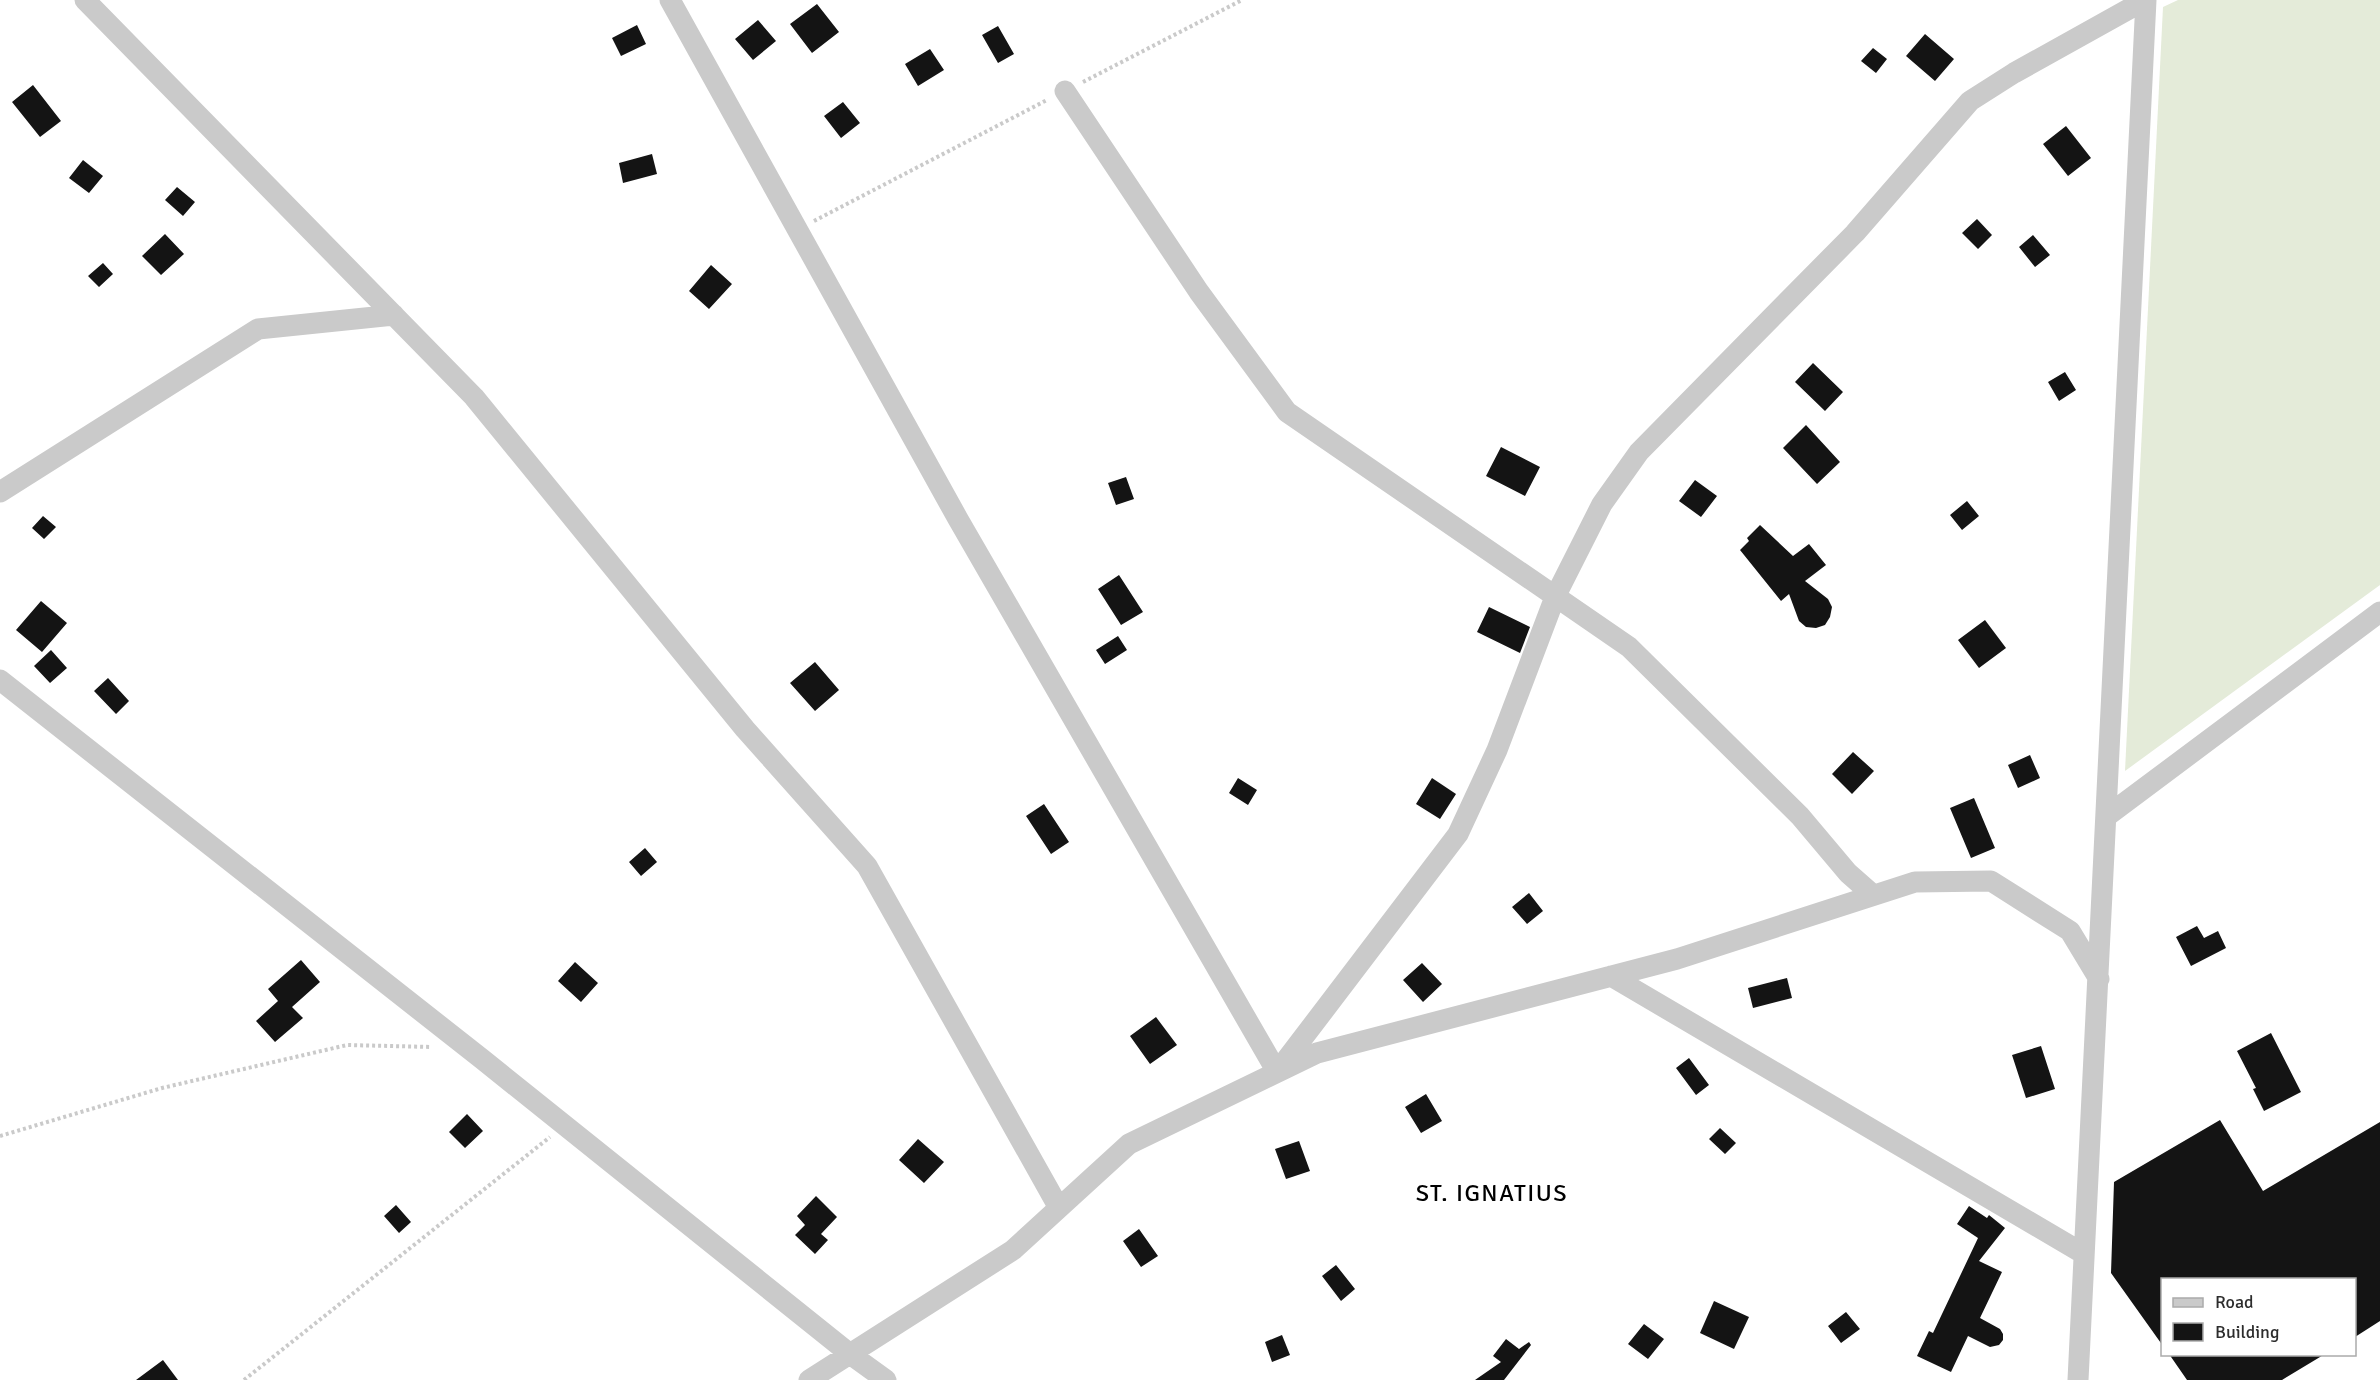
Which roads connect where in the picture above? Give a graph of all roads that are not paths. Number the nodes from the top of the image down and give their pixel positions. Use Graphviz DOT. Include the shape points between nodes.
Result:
graph roads {
  1 [pos="85,0"];
  2 [pos="670,0"];
  3 [pos="2145,0"];
  4 [pos="1065,91"];
  5 [pos="394,315"];
  6 [pos="0,492"];
  7 [pos="1555,597"];
  8 [pos="2380,612"];
  9 [pos="0,680"];
  10 [pos="2107,816"];
  11 [pos="1873,895"];
  12 [pos="1611,976"];
  13 [pos="2098,979"];
  14 [pos="1277,1072"];
  15 [pos="1059,1208"];
  16 [pos="2084,1254"];
  17 [pos="850,1354"];
  18 [pos="809,1380"];
  19 [pos="886,1380"];
  20 [pos="2078,1380"];
  1 -- 5 [label="street"];
  2 -- 14 [label="street" via="958,519"];
  3 -- 7 [label="street" via="1970,101 1855,233 1639,452 1602,504"];
  3 -- 10 [label="street"];
  4 -- 7 [label="street" via="1199,292 1287,412"];
  5 -- 6 [label="street" via="258,329"];
  5 -- 15 [label="street" via="474,397 745,729 867,866"];
  7 -- 11 [label="street" via="1629,647 1800,816 1848,873"];
  7 -- 14 [label="street" via="1497,750 1458,834"];
  8 -- 10 [label="street"];
  9 -- 17 [label="street"];
  10 -- 13 [label="street"];
  11 -- 12 [label="street" via="1677,959"];
  11 -- 13 [label="street" via="1915,882 1991,881 2070,931"];
  12 -- 14 [label="street" via="1317,1053"];
  12 -- 16 [label="street"];
  13 -- 16 [label="street"];
  14 -- 15 [label="street" via="1129,1144"];
  15 -- 17 [label="street" via="1013,1250"];
  16 -- 20 [label="street"];
  17 -- 18 [label="street"];
  17 -- 19 [label="street"];
}
